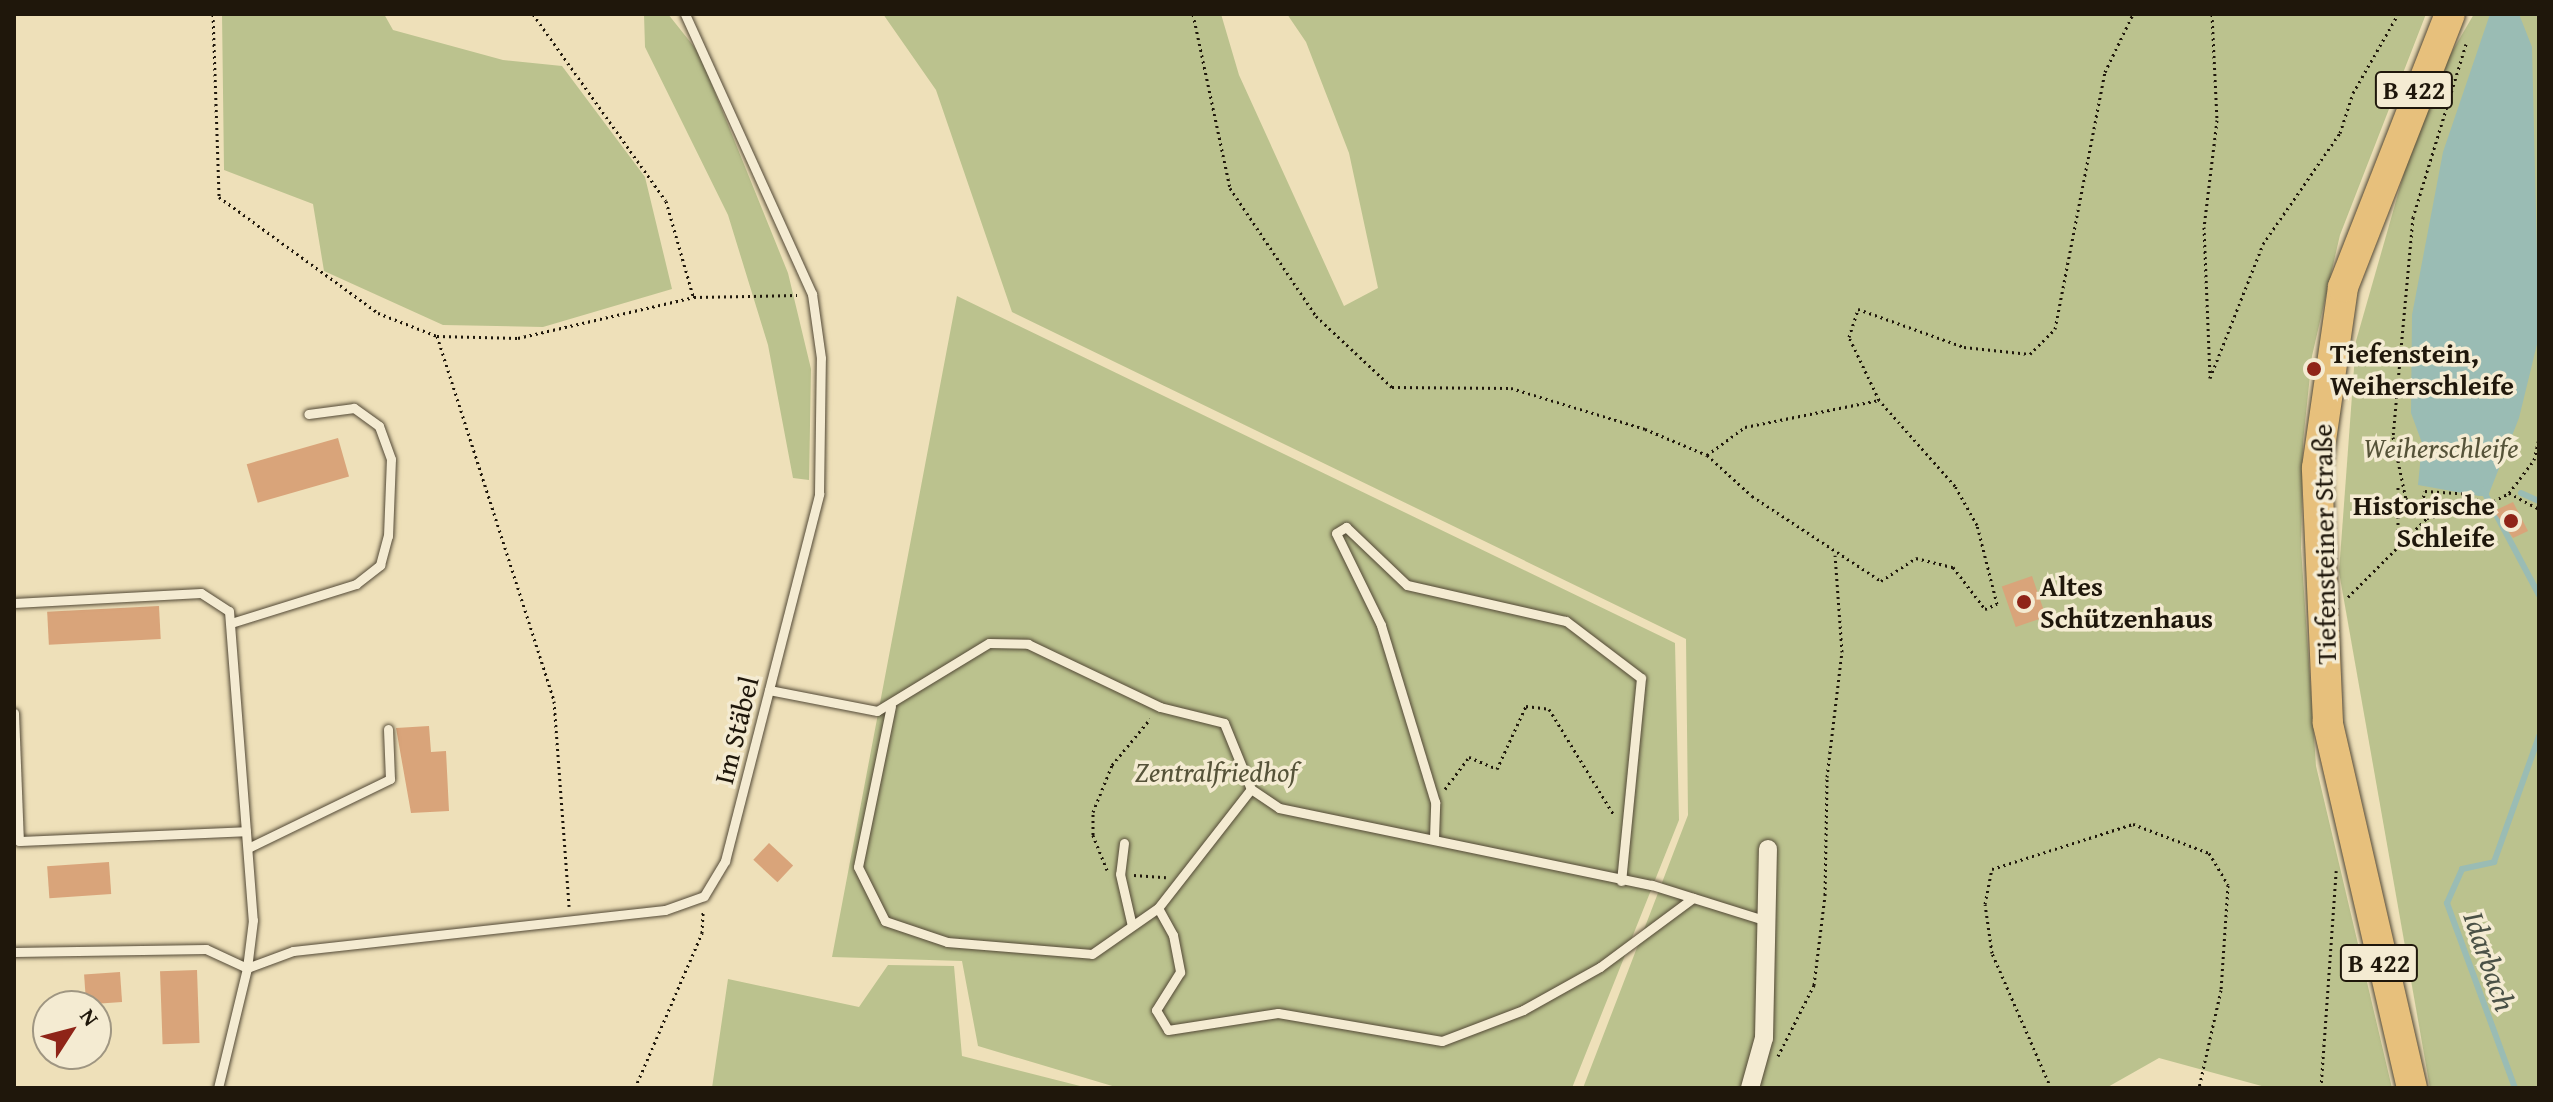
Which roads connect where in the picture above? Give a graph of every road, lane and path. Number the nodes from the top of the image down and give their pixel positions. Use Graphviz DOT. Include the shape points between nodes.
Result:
graph roads {
  1 [pos="213,14"];
  2 [pos="533,14"];
  3 [pos="685,14"];
  4 [pos="1193,14"];
  5 [pos="2133,14"];
  6 [pos="2212,14"];
  7 [pos="2398,14"];
  8 [pos="2459,22"];
  9 [pos="812,294"];
  10 [pos="694,297"];
  11 [pos="437,336"];
  12 [pos="1879,400"];
  13 [pos="308,414"];
  14 [pos="2539,439"];
  15 [pos="1707,455"];
  16 [pos="2536,461"];
  17 [pos="2398,483"];
  18 [pos="2509,493"];
  19 [pos="2483,507"];
  20 [pos="2539,509"];
  21 [pos="2398,547"];
  22 [pos="1835,555"];
  23 [pos="14,603"];
  24 [pos="231,623"];
  25 [pos="2323,623"];
  26 [pos="769,690"];
  27 [pos="891,706"];
  28 [pos="1160,707"];
  29 [pos="14,713"];
  30 [pos="388,729"];
  31 [pos="1251,789"];
  32 [pos="1435,802"];
  33 [pos="1627,824"];
  34 [pos="246,831"];
  35 [pos="1434,838"];
  36 [pos="2349,838"];
  37 [pos="1124,843"];
  38 [pos="248,848"];
  39 [pos="1768,849"];
  40 [pos="1120,874"];
  41 [pos="1182,879"];
  42 [pos="1621,881"];
  43 [pos="704,896"];
  44 [pos="1693,898"];
  45 [pos="1158,908"];
  46 [pos="570,920"];
  47 [pos="1767,921"];
  48 [pos="1132,926"];
  49 [pos="14,952"];
  50 [pos="247,968"];
  51 [pos="1751,1087"];
  52 [pos="218,1088"];
  53 [pos="635,1088"];
  54 [pos="2051,1088"];
  55 [pos="2199,1088"];
  56 [pos="2321,1088"];
  57 [pos="2412,1088"];
  1 -- 11 [label="path" via="219,197 378,313"];
  2 -- 10 [label="path" via="666,201"];
  3 -- 9 [label="lane, Im Stäbel"];
  4 -- 15 [label="path" via="1230,188 1316,316 1392,387 1511,388 1577,404"];
  5 -- 12 [label="path" via="2105,72 2055,329 2030,354 1964,347 1858,309 1849,337"];
  6 -- 7 [label="path" via="2217,120 2204,227 2210,378 2263,244 2340,133 2353,93"];
  8 -- 17 [label="path" via="2402,282 2393,437"];
  8 -- 25 [label="main road, Tiefensteiner Straße / B 422" via="2343,287 2317,468"];
  9 -- 10 [label="path"];
  9 -- 26 [label="lane, Im Stäbel" via="821,358 819,494"];
  10 -- 11 [label="path" via="518,338"];
  11 -- 46 [label="path" via="554,701"];
  12 -- 15 [label="path" via="1745,427"];
  12 -- 22 [label="path" via="1955,486 1977,525 1997,604 1985,609 1953,567 1916,558 1881,581"];
  13 -- 24 [label="lane" via="354,408 379,426 391,459 388,536 380,565 356,584"];
  14 -- 16 [label="path"];
  15 -- 22 [label="path"];
  16 -- 18 [label="path"];
  17 -- 19 [label="path" via="2406,499 2422,503 2425,491 2472,494"];
  17 -- 21 [label="path"];
  18 -- 19 [label="path"];
  18 -- 20 [label="path"];
  19 -- 21 [label="path" via="2427,518"];
  21 -- 25 [label="path"];
  22 -- 51 [label="path" via="1842,652 1814,985 1790,1044"];
  23 -- 24 [label="lane" via="201,593 229,611"];
  24 -- 34 [label="lane"];
  25 -- 36 [label="main road, Tiefensteiner Straße / B 422" via="2328,723"];
  26 -- 27 [label="lane" via="877,711"];
  26 -- 43 [label="lane, Im Stäbel" via="725,861"];
  27 -- 28 [label="lane" via="989,643 1028,644"];
  27 -- 48 [label="lane" via="858,867 885,921 947,942 1092,954"];
  28 -- 31 [label="lane" via="1224,723"];
  28 -- 40 [label="path" via="1112,765 1093,812 1102,867"];
  29 -- 34 [label="lane" via="19,841"];
  30 -- 38 [label="lane" via="390,779"];
  31 -- 35 [label="lane" via="1279,808"];
  31 -- 41 [label="lane"];
  32 -- 33 [label="path" via="1469,757 1497,769 1526,706 1549,709 1604,808"];
  32 -- 33 [label="lane" via="1381,625 1336,533 1346,527 1407,585 1566,621 1641,678"];
  32 -- 35 [label="lane"];
  33 -- 42 [label="lane"];
  34 -- 38 [label="lane"];
  35 -- 42 [label="lane"];
  36 -- 56 [label="path" via="2332,882 2336,935"];
  36 -- 57 [label="main road, Tiefensteiner Straße / B 422"];
  37 -- 40 [label="lane"];
  38 -- 50 [label="lane" via="253,920"];
  39 -- 47 [label="street"];
  40 -- 41 [label="path"];
  40 -- 48 [label="lane"];
  41 -- 45 [label="lane"];
  42 -- 44 [label="lane"];
  43 -- 46 [label="lane" via="665,910"];
  43 -- 53 [label="path" via="702,933"];
  44 -- 45 [label="lane" via="1600,967 1523,1010 1442,1041 1278,1013 1168,1030 1156,1010 1180,972 1173,935"];
  44 -- 47 [label="lane"];
  45 -- 48 [label="lane"];
  46 -- 50 [label="lane" via="293,951"];
  47 -- 51 [label="street" via="1764,1038"];
  49 -- 50 [label="lane" via="206,949"];
  50 -- 52 [label="lane"];
  54 -- 55 [label="path" via="1992,953 1985,904 1992,869 2133,824 2209,853 2228,885 2221,990"];
}
